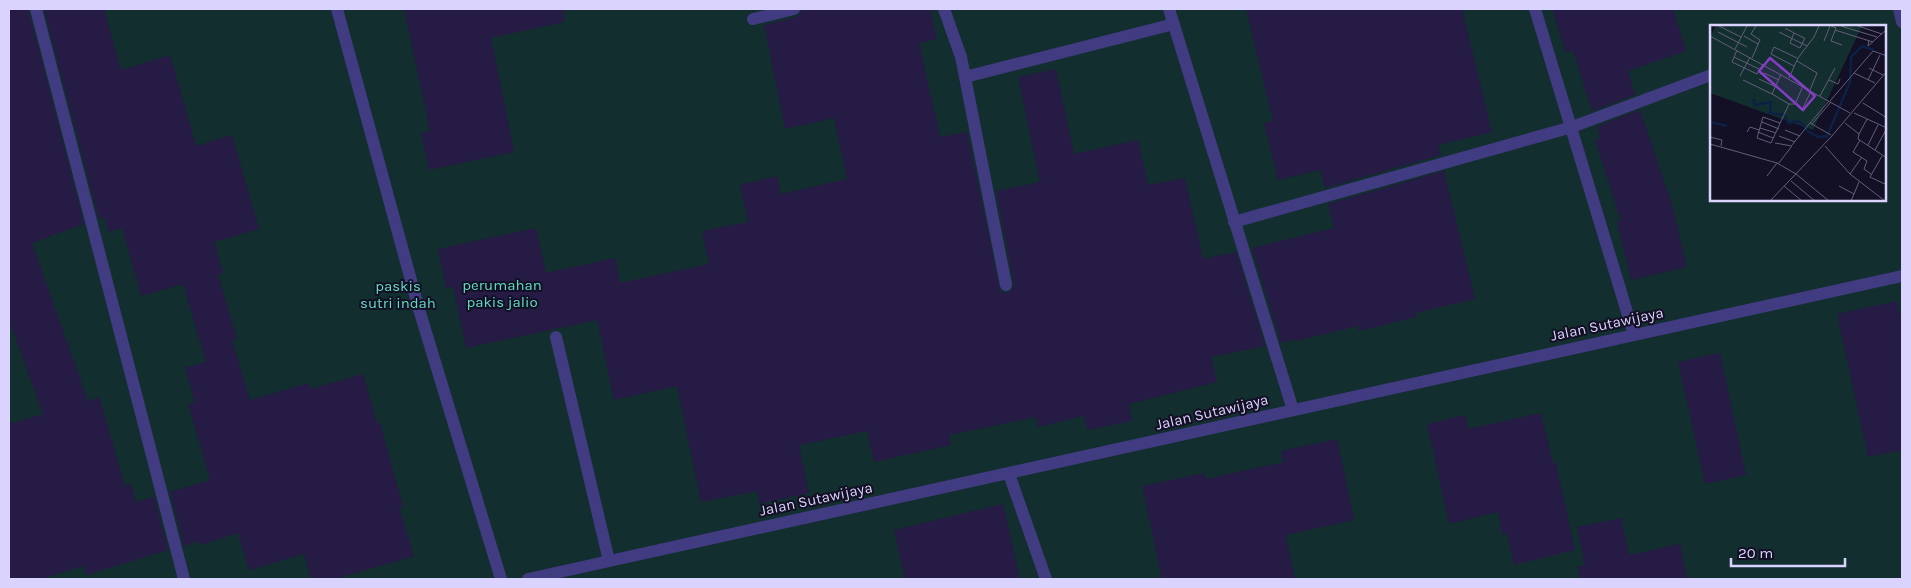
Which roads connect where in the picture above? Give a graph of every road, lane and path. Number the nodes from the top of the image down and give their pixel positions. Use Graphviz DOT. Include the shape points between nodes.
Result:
graph roads {
  1 [pos="36,9"];
  2 [pos="337,9"];
  3 [pos="794,9"];
  4 [pos="944,9"];
  5 [pos="1170,9"];
  6 [pos="1535,9"];
  7 [pos="1899,9"];
  8 [pos="753,19"];
  9 [pos="1902,22"];
  10 [pos="1174,24"];
  11 [pos="1710,75"];
  12 [pos="965,77"];
  13 [pos="1572,127"];
  14 [pos="1234,222"];
  15 [pos="1902,276"];
  16 [pos="1006,286"];
  17 [pos="1634,335"];
  18 [pos="556,337"];
  19 [pos="1293,410"];
  20 [pos="1009,474"];
  21 [pos="609,561"];
  22 [pos="184,579"];
  23 [pos="501,579"];
  24 [pos="528,579"];
  25 [pos="1046,579"];
  1 -- 22 [label="street"];
  2 -- 23 [label="street" via="418,306"];
  3 -- 8 [label="street"];
  4 -- 12 [label="street"];
  5 -- 10 [label="street"];
  6 -- 13 [label="street"];
  7 -- 9 [label="street"];
  10 -- 12 [label="street"];
  10 -- 14 [label="street"];
  11 -- 13 [label="street"];
  12 -- 16 [label="street"];
  13 -- 14 [label="street"];
  13 -- 17 [label="street"];
  14 -- 19 [label="street"];
  15 -- 17 [label="street, Jalan Sutawijaya"];
  17 -- 19 [label="street, Jalan Sutawijaya"];
  18 -- 21 [label="street"];
  19 -- 20 [label="street, Jalan Sutawijaya"];
  20 -- 21 [label="street, Jalan Sutawijaya"];
  20 -- 25 [label="street"];
  21 -- 24 [label="street, Jalan Sutawijaya"];
}
